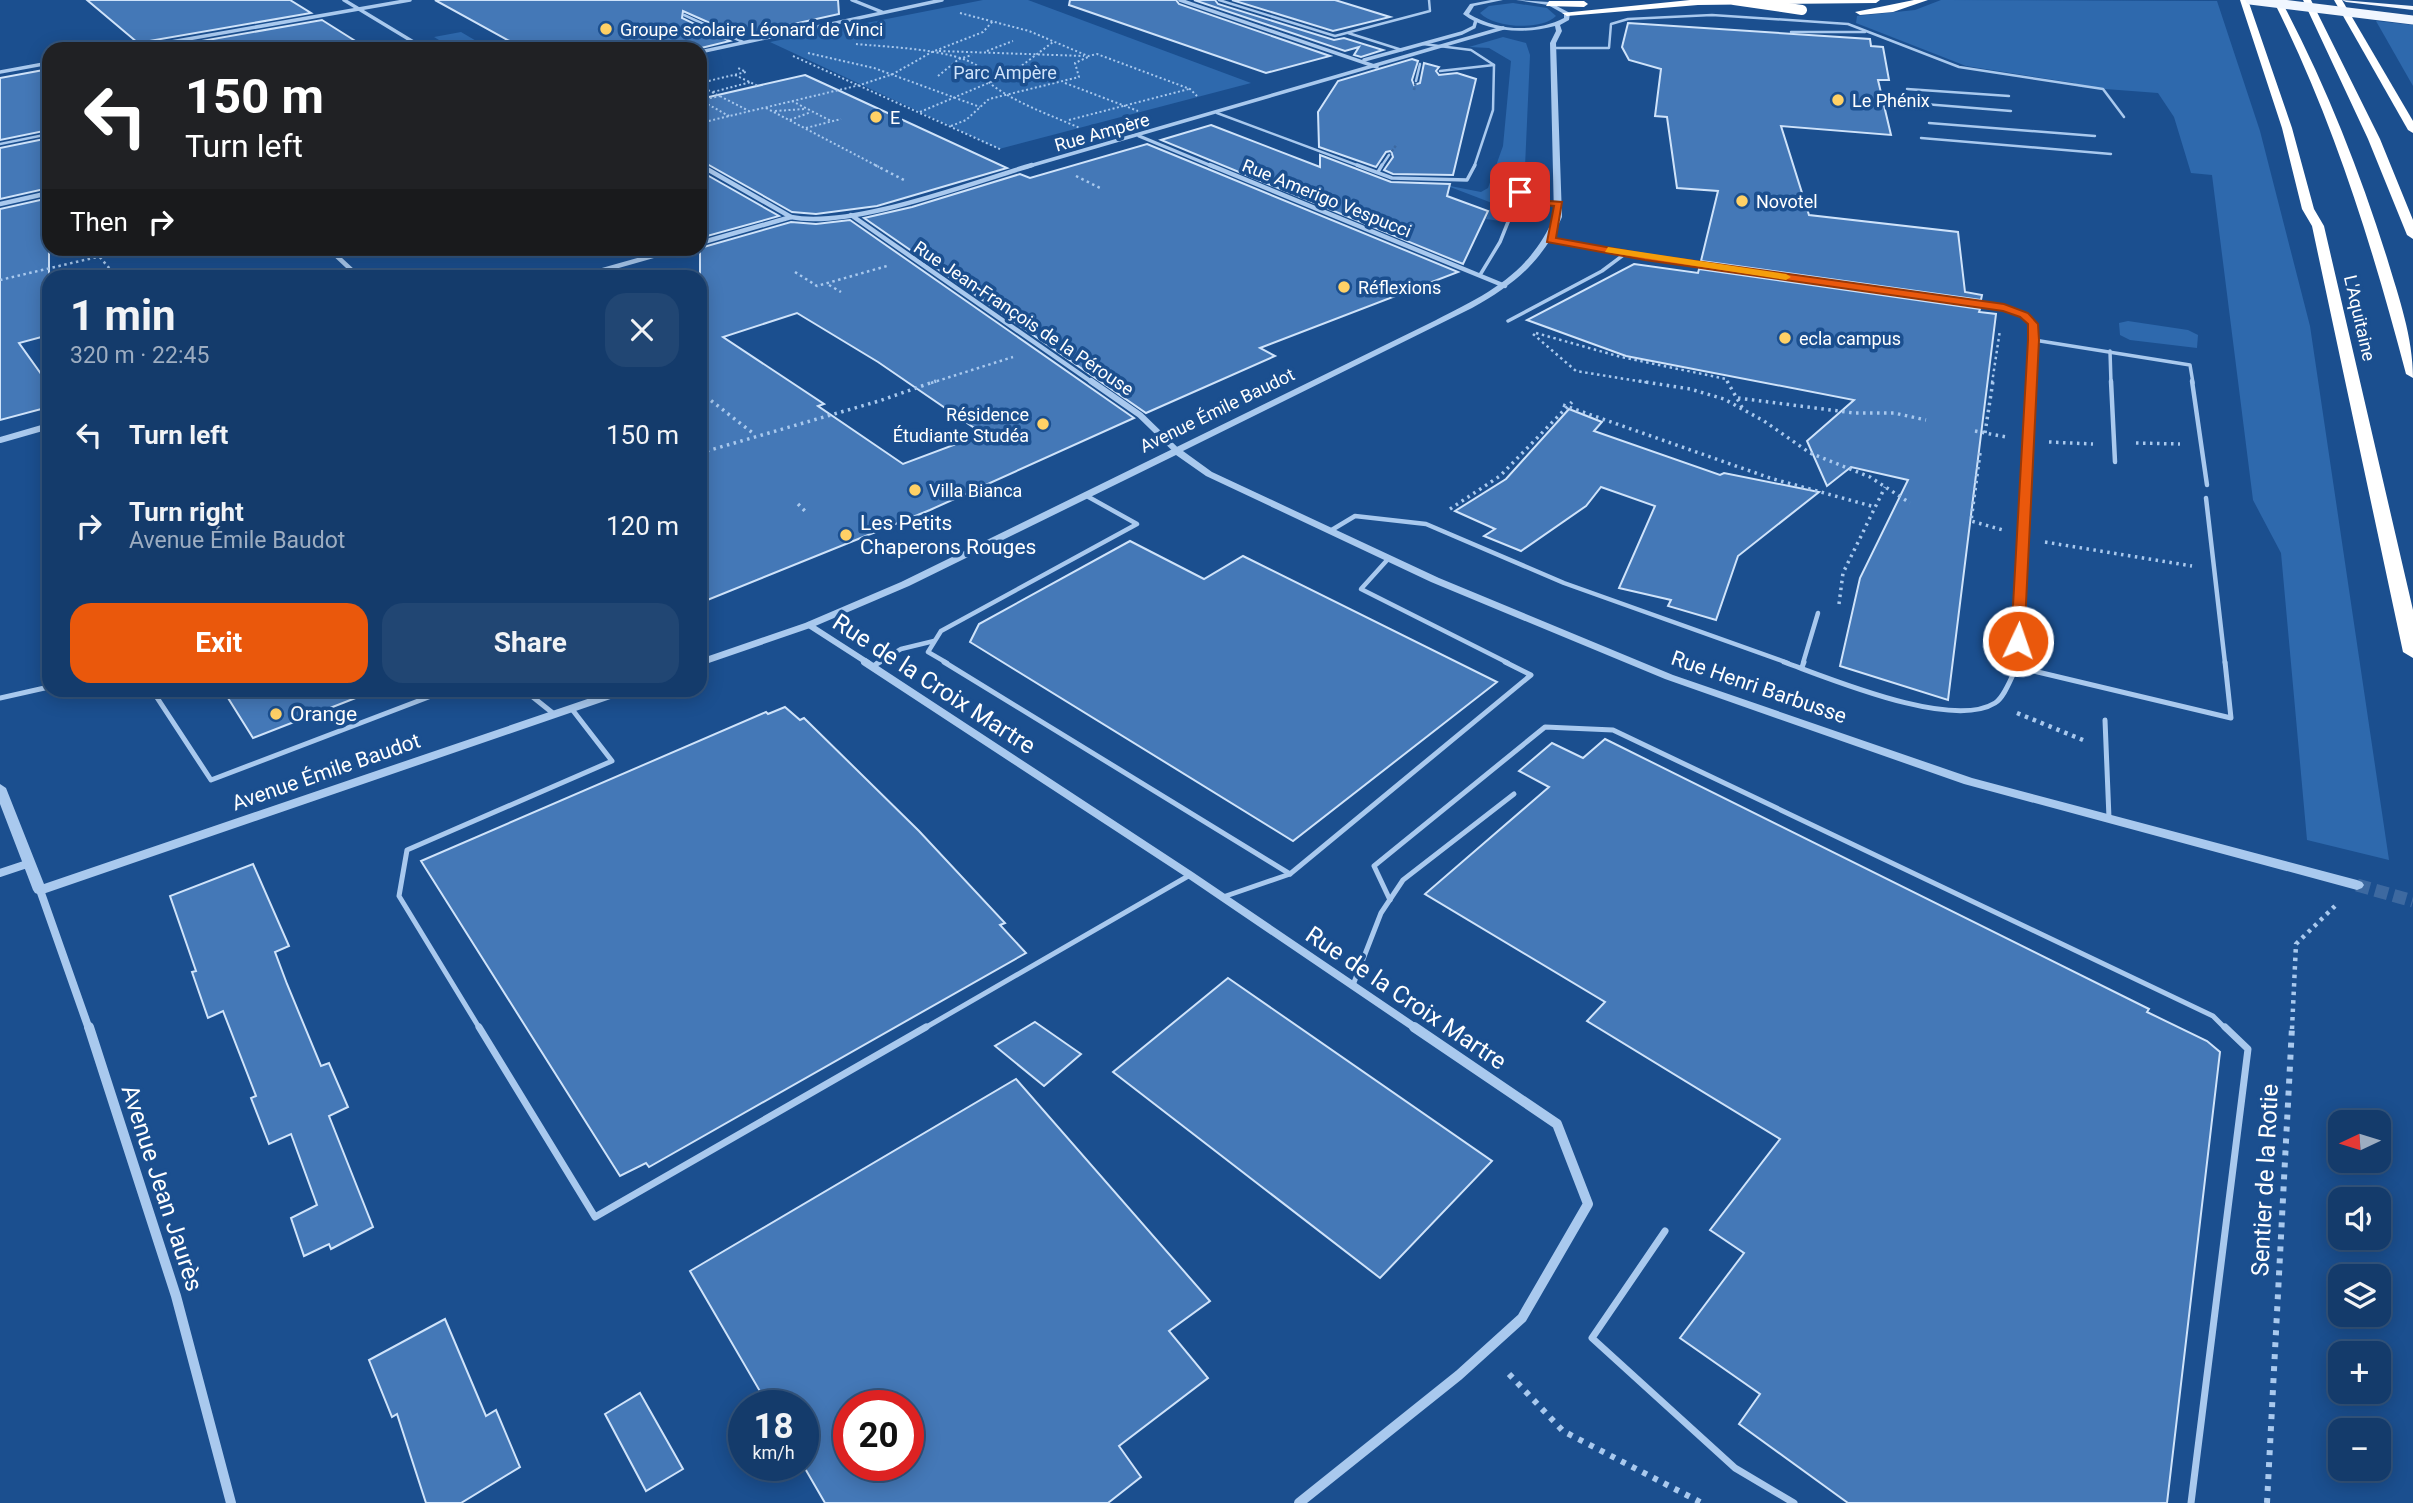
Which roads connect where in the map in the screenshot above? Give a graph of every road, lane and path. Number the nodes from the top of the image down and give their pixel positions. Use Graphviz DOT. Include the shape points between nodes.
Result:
graph roads {
  1 [pos="344,0"];
  2 [pos="410,0"];
  3 [pos="852,0"];
  4 [pos="942,0"];
  5 [pos="1180,0"];
  6 [pos="1219,0"];
  7 [pos="1429,0"];
  8 [pos="1500,0"];
  9 [pos="1519,0"];
  10 [pos="1652,0"];
  11 [pos="1734,0"];
  12 [pos="1876,0"];
  13 [pos="1924,0"];
  14 [pos="2232,0"];
  15 [pos="2277,0"];
  16 [pos="2307,0"];
  17 [pos="2338,0"];
  18 [pos="2346,0"];
  19 [pos="1478,1"];
  20 [pos="2247,3"];
  21 [pos="1549,4"];
  22 [pos="2413,8"];
  23 [pos="358,9"];
  24 [pos="950,10"];
  25 [pos="1842,12"];
  26 [pos="1853,12"];
  27 [pos="883,13"];
  28 [pos="1567,13"];
  29 [pos="684,15"];
  30 [pos="1476,20"];
  31 [pos="2413,20"];
  32 [pos="993,21"];
  33 [pos="1558,24"];
  34 [pos="259,26"];
  35 [pos="1507,27"];
  36 [pos="1526,28"];
  37 [pos="262,31"];
  38 [pos="1791,32"];
  39 [pos="1868,32"];
  40 [pos="1346,33"];
  41 [pos="1013,41"];
  42 [pos="1054,41"];
  43 [pos="170,42"];
  44 [pos="413,42"];
  45 [pos="743,43"];
  46 [pos="844,43"];
  47 [pos="1423,44"];
  48 [pos="1553,45"];
  49 [pos="1449,46"];
  50 [pos="1402,50"];
  51 [pos="707,51"];
  52 [pos="933,51"];
  53 [pos="977,53"];
  54 [pos="1038,53"];
  55 [pos="1088,56"];
  56 [pos="959,59"];
  57 [pos="1364,60"];
  58 [pos="42,64"];
  59 [pos="1420,64"];
  60 [pos="1494,65"];
  61 [pos="734,66"];
  62 [pos="1377,67"];
  63 [pos="1440,71"];
  64 [pos="0,72"];
  65 [pos="893,74"];
  66 [pos="735,75"];
  67 [pos="938,76"];
  68 [pos="1416,81"];
  69 [pos="707,82"];
  70 [pos="751,82"];
  71 [pos="988,82"];
  72 [pos="1064,83"];
  73 [pos="860,85"];
  74 [pos="758,86"];
  75 [pos="1190,89"];
  76 [pos="1907,89"];
  77 [pos="707,90"];
  78 [pos="712,92"];
  79 [pos="720,96"];
  80 [pos="1009,96"];
  81 [pos="2009,96"];
  82 [pos="952,97"];
  83 [pos="707,99"];
  84 [pos="728,100"];
  85 [pos="792,101"];
  86 [pos="707,104"];
  87 [pos="1924,104"];
  88 [pos="1124,106"];
  89 [pos="713,107"];
  90 [pos="980,107"];
  91 [pos="765,108"];
  92 [pos="806,109"];
  93 [pos="750,111"];
  94 [pos="811,111"];
  95 [pos="1225,111"];
  96 [pos="2011,111"];
  97 [pos="773,112"];
  98 [pos="919,113"];
  99 [pos="1217,113"];
  100 [pos="729,116"];
  101 [pos="1149,116"];
  102 [pos="2124,117"];
  103 [pos="841,119"];
  104 [pos="790,120"];
  105 [pos="1069,120"];
  106 [pos="707,121"];
  107 [pos="831,121"];
  108 [pos="1929,123"];
  109 [pos="950,126"];
  110 [pos="805,128"];
  111 [pos="2413,130"];
  112 [pos="1089,133"];
  113 [pos="42,135"];
  114 [pos="1139,136"];
  115 [pos="2095,136"];
  116 [pos="1921,138"];
  117 [pos="0,144"];
  118 [pos="2111,154"];
  119 [pos="1012,155"];
  120 [pos="1389,155"];
  121 [pos="707,169"];
  122 [pos="1378,172"];
  123 [pos="912,184"];
  124 [pos="1520,192"];
  125 [pos="42,195"];
  126 [pos="1516,201"];
  127 [pos="0,204"];
  128 [pos="1559,204"];
  129 [pos="850,215"];
  130 [pos="790,217"];
  131 [pos="2413,235"];
  132 [pos="1550,240"];
  133 [pos="707,241"];
  134 [pos="1626,253"];
  135 [pos="103,256"];
  136 [pos="337,256"];
  137 [pos="653,256"];
  138 [pos="99,257"];
  139 [pos="891,265"];
  140 [pos="42,270"];
  141 [pos="43,270"];
  142 [pos="111,270"];
  143 [pos="352,270"];
  144 [pos="603,270"];
  145 [pos="795,272"];
  146 [pos="1480,275"];
  147 [pos="0,280"];
  148 [pos="828,285"];
  149 [pos="1505,285"];
  150 [pos="841,292"];
  151 [pos="1508,321"];
  152 [pos="1522,328"];
  153 [pos="2034,340"];
  154 [pos="2110,351"];
  155 [pos="1016,356"];
  156 [pos="2413,374"];
  157 [pos="707,398"];
  158 [pos="1737,398"];
  159 [pos="1744,410"];
  160 [pos="1926,420"];
  161 [pos="42,428"];
  162 [pos="754,434"];
  163 [pos="0,440"];
  164 [pos="707,451"];
  165 [pos="1177,451"];
  166 [pos="1980,453"];
  167 [pos="2115,462"];
  168 [pos="2207,485"];
  169 [pos="1885,487"];
  170 [pos="1085,495"];
  171 [pos="2206,498"];
  172 [pos="1910,503"];
  173 [pos="798,504"];
  174 [pos="1875,507"];
  175 [pos="806,512"];
  176 [pos="1964,520"];
  177 [pos="1970,521"];
  178 [pos="1426,524"];
  179 [pos="1330,531"];
  180 [pos="2024,537"];
  181 [pos="1389,558"];
  182 [pos="2214,574"];
  183 [pos="1838,612"];
  184 [pos="1818,613"];
  185 [pos="808,625"];
  186 [pos="934,641"];
  187 [pos="2413,652"];
  188 [pos="707,661"];
  189 [pos="873,666"];
  190 [pos="1801,667"];
  191 [pos="2017,667"];
  192 [pos="42,689"];
  193 [pos="157,697"];
  194 [pos="429,697"];
  195 [pos="533,697"];
  196 [pos="603,697"];
  197 [pos="0,698"];
  198 [pos="1998,702"];
  199 [pos="571,708"];
  200 [pos="554,714"];
  201 [pos="2105,720"];
  202 [pos="2106,747"];
  203 [pos="0,788"];
  204 [pos="1514,794"];
  205 [pos="2109,818"];
  206 [pos="30,863"];
  207 [pos="0,873"];
  208 [pos="1290,874"];
  209 [pos="1190,875"];
  210 [pos="2357,885"];
  211 [pos="40,890"];
  212 [pos="1223,897"];
  213 [pos="1390,900"];
  214 [pos="1353,985"];
  215 [pos="1665,1231"];
  216 [pos="1509,1374"];
  217 [pos="231,1503"];
  218 [pos="1299,1503"];
  219 [pos="1702,1503"];
  220 [pos="1794,1503"];
  221 [pos="2191,1503"];
  222 [pos="2267,1503"];
  1 -- 23 [label="street"];
  2 -- 23 [label="street"];
  3 -- 27 [label="street"];
  4 -- 27 [label="street"];
  5 -- 57 [label="street"];
  6 -- 40 [label="lane" via="1335,36"];
  7 -- 40 [label="lane" via="1430,10"];
  8 -- 19 [label="street"];
  9 -- 21 [label="street"];
  10 -- 21 [label="highway"];
  11 -- 25 [label="highway, bridge"];
  12 -- 28 [label="highway" via="1698,2"];
  13 -- 26 [label="highway" via="1893,9"];
  14 -- 20 [label="highway"];
  15 -- 156 [label="highway" via="2300,43 2372,226"];
  16 -- 131 [label="highway" via="2374,139"];
  17 -- 111 [label="highway"];
  18 -- 22 [label="main road"];
  19 -- 30 [label="street" via="1466,11"];
  20 -- 31 [label="main road, bridge"];
  20 -- 187 [label="highway, L'Aquitaine" via="2308,209 2318,226"];
  21 -- 28 [label="street"];
  23 -- 34 [label="street"];
  23 -- 44 [label="street"];
  24 -- 32 [label="path"];
  27 -- 45 [label="street"];
  28 -- 33 [label="street" via="1567,19"];
  29 -- 45 [label="lane"];
  30 -- 35 [label="street"];
  30 -- 47 [label="street" via="1474,27 1462,33"];
  32 -- 42 [label="path"];
  32 -- 52 [label="path" via="983,32"];
  33 -- 36 [label="street"];
  33 -- 48 [label="street, Avenue Émile Baudot"];
  34 -- 37 [label="lane"];
  34 -- 43 [label="street"];
  35 -- 36 [label="street"];
  35 -- 49 [label="street, Rue Ampère"];
  36 -- 48 [label="street"];
  38 -- 39 [label="lane"];
  39 -- 48 [label="lane" via="1848,23 1712,15 1611,24 1609,48"];
  39 -- 102 [label="lane" via="1959,67 2103,89"];
  40 -- 50 [label="lane"];
  41 -- 53 [label="path"];
  42 -- 54 [label="path"];
  42 -- 55 [label="path"];
  45 -- 51 [label="street"];
  46 -- 52 [label="path"];
  47 -- 49 [label="lane"];
  47 -- 50 [label="street"];
  48 -- 128 [label="street, Avenue Émile Baudot"];
  49 -- 60 [label="lane" via="1485,56"];
  49 -- 62 [label="street, Rue Ampère"];
  50 -- 57 [label="street"];
  52 -- 53 [label="path"];
  52 -- 56 [label="path"];
  52 -- 65 [label="path"];
  53 -- 54 [label="path"];
  53 -- 56 [label="path"];
  54 -- 55 [label="path"];
  54 -- 71 [label="path" via="1012,74"];
  55 -- 72 [label="path" via="1075,63 1079,77"];
  55 -- 75 [label="path" via="1097,54"];
  56 -- 67 [label="path"];
  56 -- 71 [label="path" via="979,68"];
  57 -- 62 [label="street"];
  58 -- 64 [label="street"];
  59 -- 68 [label="street"];
  60 -- 63 [label="lane"];
  60 -- 122 [label="lane" via="1496,93 1487,138 1467,180 1392,178"];
  61 -- 66 [label="path" via="746,72"];
  62 -- 95 [label="street, Rue Ampère"];
  65 -- 73 [label="path"];
  65 -- 73 [label="path" via="875,66 792,53"];
  65 -- 82 [label="path"];
  66 -- 69 [label="path"];
  66 -- 70 [label="path"];
  70 -- 74 [label="path"];
  70 -- 78 [label="path"];
  71 -- 80 [label="path"];
  71 -- 82 [label="path"];
  72 -- 80 [label="path"];
  72 -- 88 [label="path"];
  73 -- 85 [label="path"];
  73 -- 98 [label="path"];
  75 -- 88 [label="path"];
  75 -- 95 [label="path"];
  76 -- 81 [label="lane"];
  77 -- 78 [label="path"];
  78 -- 79 [label="path"];
  79 -- 83 [label="path"];
  79 -- 84 [label="path"];
  80 -- 90 [label="path" via="989,99"];
  80 -- 105 [label="path"];
  82 -- 90 [label="path"];
  82 -- 98 [label="path"];
  84 -- 89 [label="path"];
  84 -- 93 [label="path"];
  85 -- 91 [label="path"];
  85 -- 92 [label="path"];
  86 -- 89 [label="path"];
  87 -- 96 [label="lane"];
  88 -- 101 [label="path"];
  88 -- 105 [label="path"];
  89 -- 100 [label="path"];
  90 -- 109 [label="path"];
  91 -- 93 [label="path"];
  91 -- 97 [label="path"];
  92 -- 94 [label="path"];
  92 -- 97 [label="path"];
  93 -- 100 [label="path"];
  94 -- 104 [label="path"];
  94 -- 107 [label="path"];
  95 -- 99 [label="street, Rue Ampère"];
  97 -- 104 [label="path"];
  98 -- 109 [label="path"];
  99 -- 114 [label="street, Rue Ampère"];
  99 -- 122 [label="lane"];
  100 -- 106 [label="path"];
  103 -- 107 [label="path"];
  104 -- 110 [label="path"];
  105 -- 112 [label="path"];
  107 -- 110 [label="path"];
  108 -- 115 [label="lane"];
  109 -- 119 [label="path"];
  110 -- 123 [label="path"];
  113 -- 117 [label="lane"];
  114 -- 129 [label="street, Rue Ampère"];
  114 -- 146 [label="street, Rue Amerigo Vespucci"];
  116 -- 118 [label="lane"];
  120 -- 122 [label="street"];
  121 -- 130 [label="street"];
  124 -- 126 [label="lane"];
  125 -- 127 [label="street"];
  126 -- 128 [label="lane"];
  126 -- 146 [label="lane" via="1500,242"];
  128 -- 132 [label="street, Avenue Émile Baudot"];
  129 -- 130 [label="street, Rue Ampère" via="806,220"];
  129 -- 165 [label="street, Rue Jean-François de la Pérouse" via="1140,415"];
  130 -- 133 [label="street, Rue Ampère"];
  132 -- 134 [label="lane"];
  132 -- 149 [label="street, Avenue Émile Baudot" via="1530,267"];
  134 -- 151 [label="lane" via="1602,271"];
  134 -- 153 [label="lane" via="2004,308 2024,315 2033,324"];
  135 -- 138 [label="path"];
  136 -- 143 [label="street"];
  137 -- 144 [label="street"];
  138 -- 141 [label="path"];
  138 -- 142 [label="path"];
  139 -- 148 [label="path"];
  140 -- 147 [label="path"];
  145 -- 148 [label="path" via="817,286"];
  146 -- 149 [label="street, Rue Amerigo Vespucci"];
  148 -- 150 [label="path"];
  149 -- 165 [label="street, Avenue Émile Baudot"];
  151 -- 152 [label="path"];
  152 -- 158 [label="path" via="1621,357 1726,379"];
  152 -- 159 [label="path" via="1576,371 1690,389"];
  153 -- 154 [label="lane"];
  153 -- 180 [label="lane"];
  154 -- 167 [label="lane"];
  154 -- 168 [label="lane" via="2190,365"];
  155 -- 162 [label="path" via="861,406"];
  157 -- 162 [label="path"];
  158 -- 159 [label="path"];
  158 -- 160 [label="path"];
  159 -- 169 [label="path" via="1810,453"];
  161 -- 163 [label="street"];
  162 -- 164 [label="path"];
  165 -- 170 [label="street, Avenue Émile Baudot"];
  165 -- 179 [label="street, Rue Henri Barbusse" via="1209,474"];
  166 -- 177 [label="path"];
  169 -- 172 [label="path"];
  169 -- 174 [label="path"];
  170 -- 185 [label="street, Avenue Émile Baudot" via="905,584"];
  170 -- 186 [label="lane" via="1138,524 941,631"];
  171 -- 182 [label="lane"];
  173 -- 175 [label="path"];
  174 -- 178 [label="path" via="1770,478 1568,404 1500,476"];
  174 -- 183 [label="path" via="1843,573"];
  176 -- 177 [label="path"];
  177 -- 180 [label="path"];
  178 -- 179 [label="lane" via="1355,516"];
  178 -- 190 [label="lane" via="1564,583"];
  179 -- 181 [label="street, Rue Henri Barbusse"];
  180 -- 182 [label="path"];
  180 -- 191 [label="lane"];
  181 -- 205 [label="street, Rue Henri Barbusse" via="1669,677 1968,780"];
  181 -- 208 [label="lane" via="1361,589 1531,675"];
  182 -- 191 [label="lane" via="2231,718"];
  184 -- 190 [label="lane"];
  185 -- 188 [label="street, Avenue Émile Baudot"];
  185 -- 189 [label="street, Rue de la Croix Martre"];
  186 -- 189 [label="lane" via="901,649"];
  186 -- 208 [label="lane" via="928,652"];
  189 -- 209 [label="street, Rue de la Croix Martre"];
  190 -- 198 [label="lane" via="1941,712 1976,712"];
  191 -- 198 [label="lane"];
  192 -- 197 [label="lane"];
  193 -- 194 [label="lane" via="211,780"];
  195 -- 200 [label="lane"];
  196 -- 199 [label="street, Avenue Émile Baudot"];
  198 -- 202 [label="path" via="2044,726"];
  199 -- 200 [label="street, Avenue Émile Baudot"];
  199 -- 209 [label="lane" via="612,761 407,850 399,896 595,1217"];
  200 -- 211 [label="street, Avenue Émile Baudot"];
  201 -- 202 [label="lane"];
  202 -- 205 [label="lane"];
  203 -- 206 [label="street"];
  204 -- 213 [label="lane" via="1403,880"];
  205 -- 210 [label="street, Rue Henri Barbusse"];
  206 -- 207 [label="street"];
  206 -- 211 [label="street"];
  208 -- 212 [label="lane"];
  209 -- 212 [label="street, Rue de la Croix Martre"];
  210 -- 222 [label="path, Sentier de la Rotie" via="2296,944"];
  211 -- 217 [label="street, Avenue Jean Jaurès" via="176,1296"];
  212 -- 214 [label="street, Rue de la Croix Martre"];
  213 -- 214 [label="lane"];
  213 -- 221 [label="lane" via="1374,866 1545,727 1613,730 2213,1016 2248,1049"];
  214 -- 218 [label="street, Rue de la Croix Martre" via="1558,1124 1588,1204 1522,1318 1459,1375"];
  215 -- 220 [label="lane" via="1592,1338 1735,1468"];
  216 -- 219 [label="path" via="1563,1431"];
}
